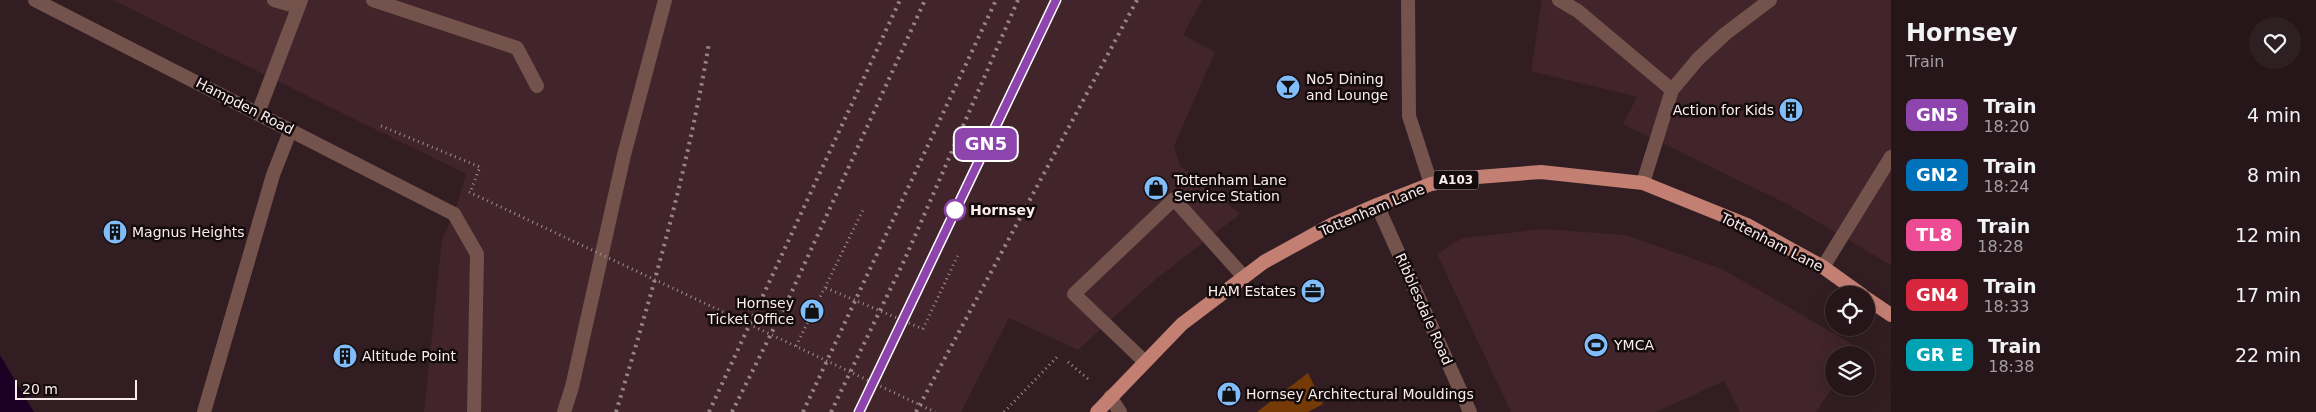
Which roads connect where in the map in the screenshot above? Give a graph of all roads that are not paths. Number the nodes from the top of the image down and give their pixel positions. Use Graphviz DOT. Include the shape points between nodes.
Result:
graph roads {
  1 [pos="35,0"];
  2 [pos="274,0"];
  3 [pos="373,0"];
  4 [pos="665,0"];
  5 [pos="1408,0"];
  6 [pos="1559,0"];
  7 [pos="1770,0"];
  8 [pos="300,4"];
  9 [pos="537,86"];
  10 [pos="1672,90"];
  11 [pos="258,113"];
  12 [pos="291,129"];
  13 [pos="1891,157"];
  14 [pos="1643,183"];
  15 [pos="1431,184"];
  16 [pos="1377,205"];
  17 [pos="1823,267"];
  18 [pos="1244,277"];
  19 [pos="1849,286"];
  20 [pos="1875,304"];
  21 [pos="1891,315"];
  22 [pos="1145,362"];
  23 [pos="1110,397"];
  24 [pos="204,412"];
  25 [pos="474,412"];
  26 [pos="564,412"];
  27 [pos="1097,412"];
  28 [pos="1120,412"];
  29 [pos="1470,412"];
  1 -- 11 [label="street, Hampden Road"];
  2 -- 8 [label="street"];
  3 -- 9 [label="street" via="517,48"];
  4 -- 26 [label="street" via="624,156"];
  5 -- 15 [label="street" via="1410,116"];
  6 -- 10 [label="street" via="1578,11"];
  7 -- 10 [label="street" via="1725,34"];
  8 -- 11 [label="street"];
  10 -- 14 [label="street"];
  11 -- 12 [label="street, Hampden Road"];
  12 -- 24 [label="street" via="273,175"];
  12 -- 25 [label="street, Hampden Road" via="454,214 477,254"];
  13 -- 17 [label="street"];
  14 -- 15 [label="main road, Tottenham Lane / A103" via="1541,172"];
  14 -- 17 [label="main road, Tottenham Lane / A103" via="1747,225"];
  15 -- 16 [label="main road, Tottenham Lane / A103"];
  16 -- 18 [label="main road, Tottenham Lane / A103" via="1333,224 1264,262"];
  16 -- 29 [label="street, Ribblesdale Road"];
  17 -- 19 [label="main road, Tottenham Lane / A103"];
  18 -- 22 [label="main road, Tottenham Lane / A103" via="1182,324"];
  18 -- 22 [label="street" via="1174,199 1074,294"];
  20 -- 21 [label="main road"];
  22 -- 23 [label="main road, Tottenham Lane / A103"];
  23 -- 27 [label="main road, Tottenham Lane / A103"];
  23 -- 28 [label="street"];
}
